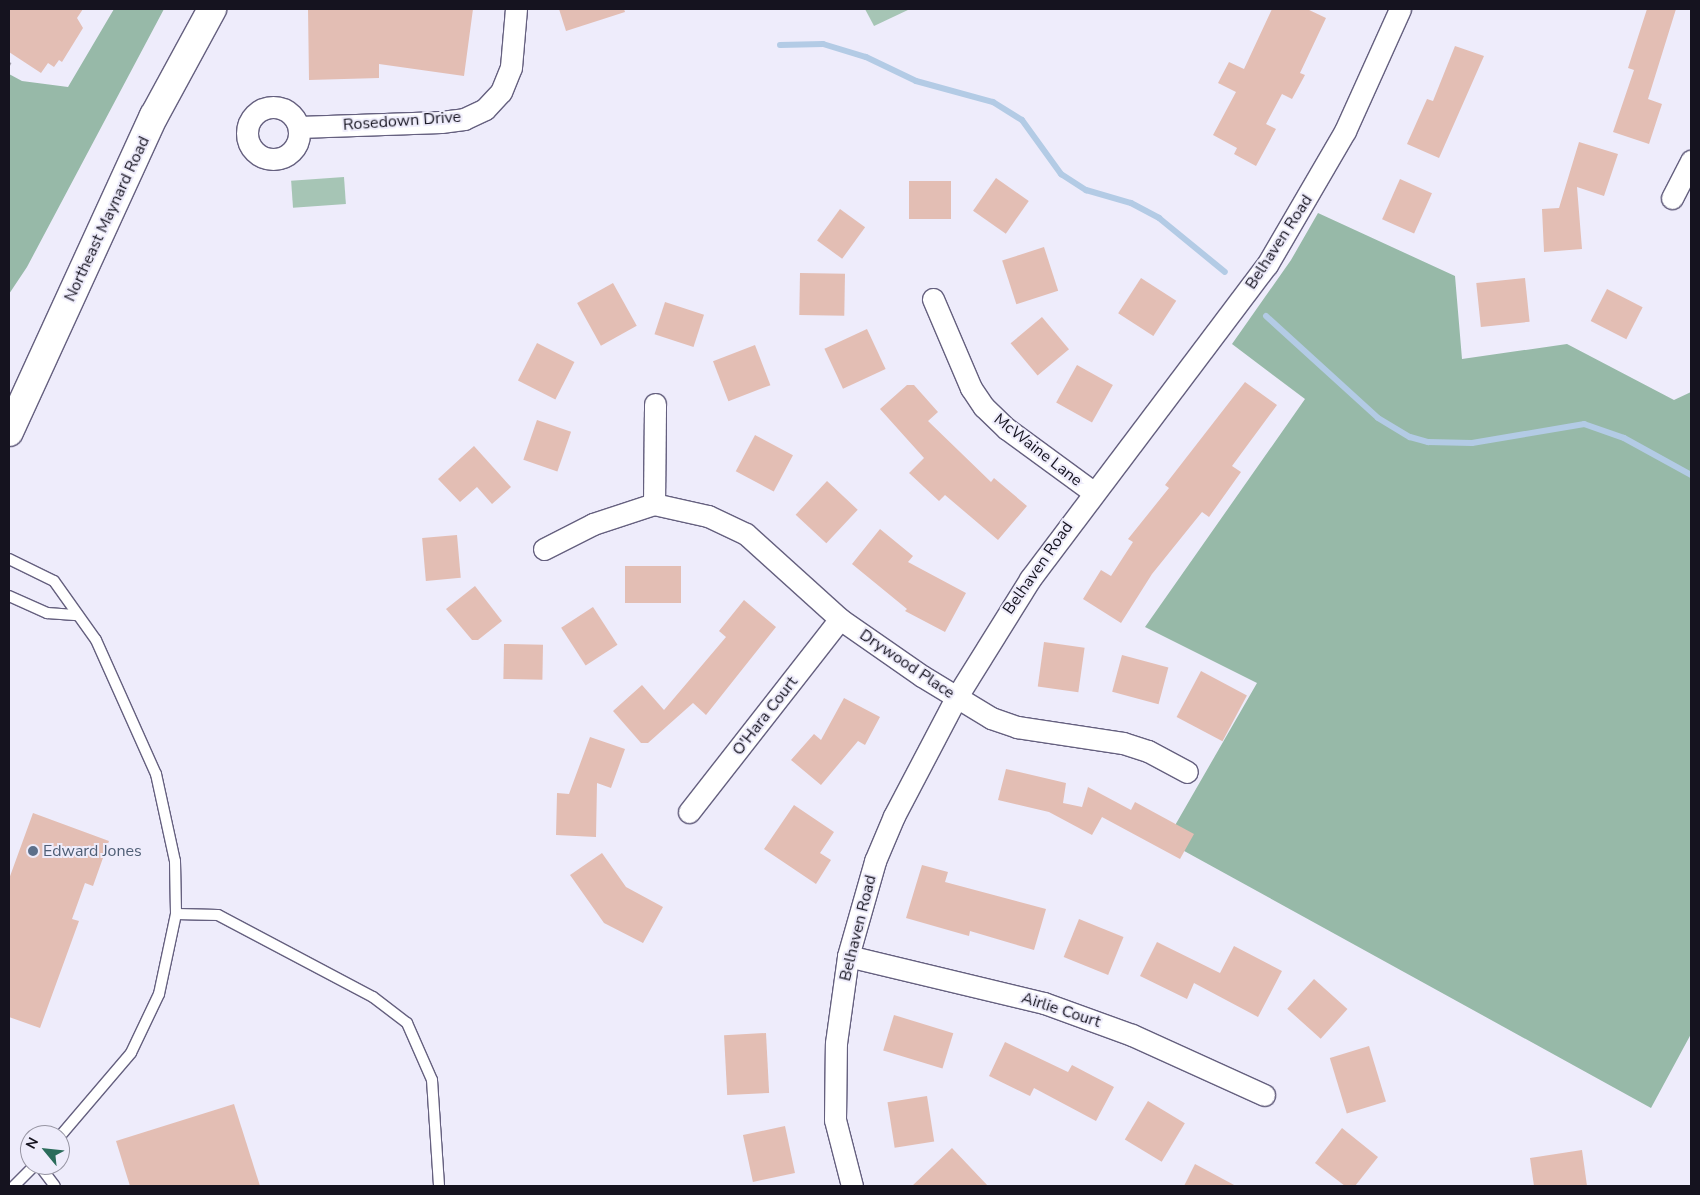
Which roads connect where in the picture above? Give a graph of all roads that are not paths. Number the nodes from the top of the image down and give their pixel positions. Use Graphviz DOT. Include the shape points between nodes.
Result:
graph roads {
  1 [pos="212,9"];
  2 [pos="516,9"];
  3 [pos="1400,9"];
  4 [pos="299,127"];
  5 [pos="1691,160"];
  6 [pos="1672,198"];
  7 [pos="933,299"];
  8 [pos="655,404"];
  9 [pos="9,432"];
  10 [pos="1093,492"];
  11 [pos="654,504"];
  12 [pos="544,549"];
  13 [pos="9,559"];
  14 [pos="9,596"];
  15 [pos="78,615"];
  16 [pos="840,619"];
  17 [pos="956,698"];
  18 [pos="1187,772"];
  19 [pos="689,812"];
  20 [pos="176,914"];
  21 [pos="848,956"];
  22 [pos="1264,1095"];
  23 [pos="70,1125"];
  24 [pos="25,1175"];
  25 [pos="47,1175"];
  26 [pos="14,1186"];
  27 [pos="55,1186"];
  28 [pos="439,1186"];
  29 [pos="852,1186"];
  1 -- 9 [label="main road, Northeast Maynard Road" via="154,116"];
  2 -- 4 [label="street, Rosedown Drive" via="511,67 501,92 485,109 464,119 449,121"];
  3 -- 10 [label="street, Belhaven Road" via="1345,131 1267,264"];
  5 -- 6 [label="street"];
  7 -- 10 [label="street, McWaine Lane" via="971,388 984,407 1007,429"];
  8 -- 11 [label="street"];
  10 -- 17 [label="street, Belhaven Road" via="998,626"];
  11 -- 12 [label="street" via="593,524"];
  11 -- 16 [label="street, Drywood Place" via="708,516 746,534"];
  13 -- 15 [label="lane" via="54,581"];
  14 -- 15 [label="lane" via="47,613"];
  15 -- 20 [label="lane" via="96,640 156,774 175,861"];
  16 -- 17 [label="street, Drywood Place"];
  16 -- 19 [label="street, O'Hara Court"];
  17 -- 18 [label="street, Drywood Place" via="991,718 1017,727 1123,743 1148,751"];
  17 -- 21 [label="street, Belhaven Road" via="894,816 875,862"];
  20 -- 23 [label="lane" via="159,994 143,1032 121,1068"];
  20 -- 28 [label="lane" via="218,916 374,997 407,1023 432,1080"];
  21 -- 22 [label="street, Airlie Court" via="1044,1003 1132,1035"];
  21 -- 29 [label="street, Belhaven Road" via="836,1043 834,1100 835,1120"];
  24 -- 26 [label="lane"];
  25 -- 27 [label="lane"];
}
